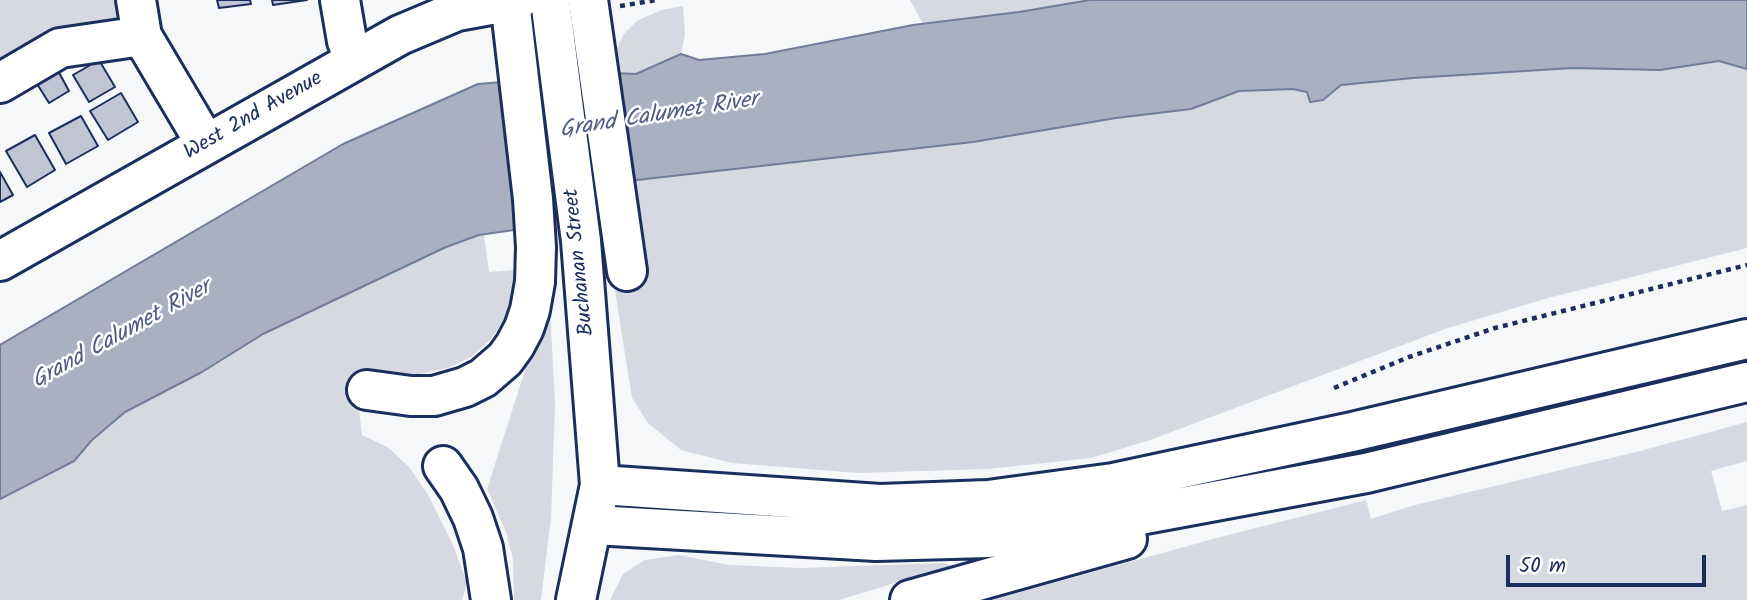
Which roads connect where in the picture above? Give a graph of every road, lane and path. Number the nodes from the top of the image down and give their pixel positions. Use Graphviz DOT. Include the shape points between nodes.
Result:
graph roads {
  1 [pos="341,0"];
  2 [pos="514,11"];
  3 [pos="590,11"];
  4 [pos="551,13"];
  5 [pos="139,18"];
  6 [pos="354,60"];
  7 [pos="0,83"];
  8 [pos="206,144"];
  9 [pos="625,254"];
  10 [pos="0,261"];
  11 [pos="1747,265"];
  12 [pos="1747,339"];
  13 [pos="1747,382"];
  14 [pos="1334,388"];
  15 [pos="368,390"];
  16 [pos="443,466"];
  17 [pos="1366,473"];
  18 [pos="600,485"];
  19 [pos="594,525"];
  20 [pos="491,600"];
  21 [pos="576,600"];
  22 [pos="910,600"];
  1 -- 6 [label="main road"];
  2 -- 6 [label="main road, West 2nd Avenue" via="457,11"];
  2 -- 15 [label="main road" via="536,247 530,310 515,345 494,369 465,387 434,396"];
  3 -- 9 [label="main road"];
  4 -- 18 [label="main road, Buchanan Street" via="581,241"];
  5 -- 7 [label="main road" via="60,48"];
  5 -- 8 [label="main road"];
  6 -- 8 [label="main road, West 2nd Avenue"];
  8 -- 10 [label="main road, West 2nd Avenue"];
  11 -- 14 [label="path" via="1495,328"];
  12 -- 18 [label="main road" via="1113,483 988,500 880,504"];
  13 -- 17 [label="main road"];
  16 -- 20 [label="main road" via="459,489 480,538"];
  17 -- 19 [label="main road" via="1091,524 989,538 876,541"];
  17 -- 22 [label="main road"];
  18 -- 19 [label="main road, Buchanan Street"];
  19 -- 21 [label="main road, Buchanan Street"];
}
